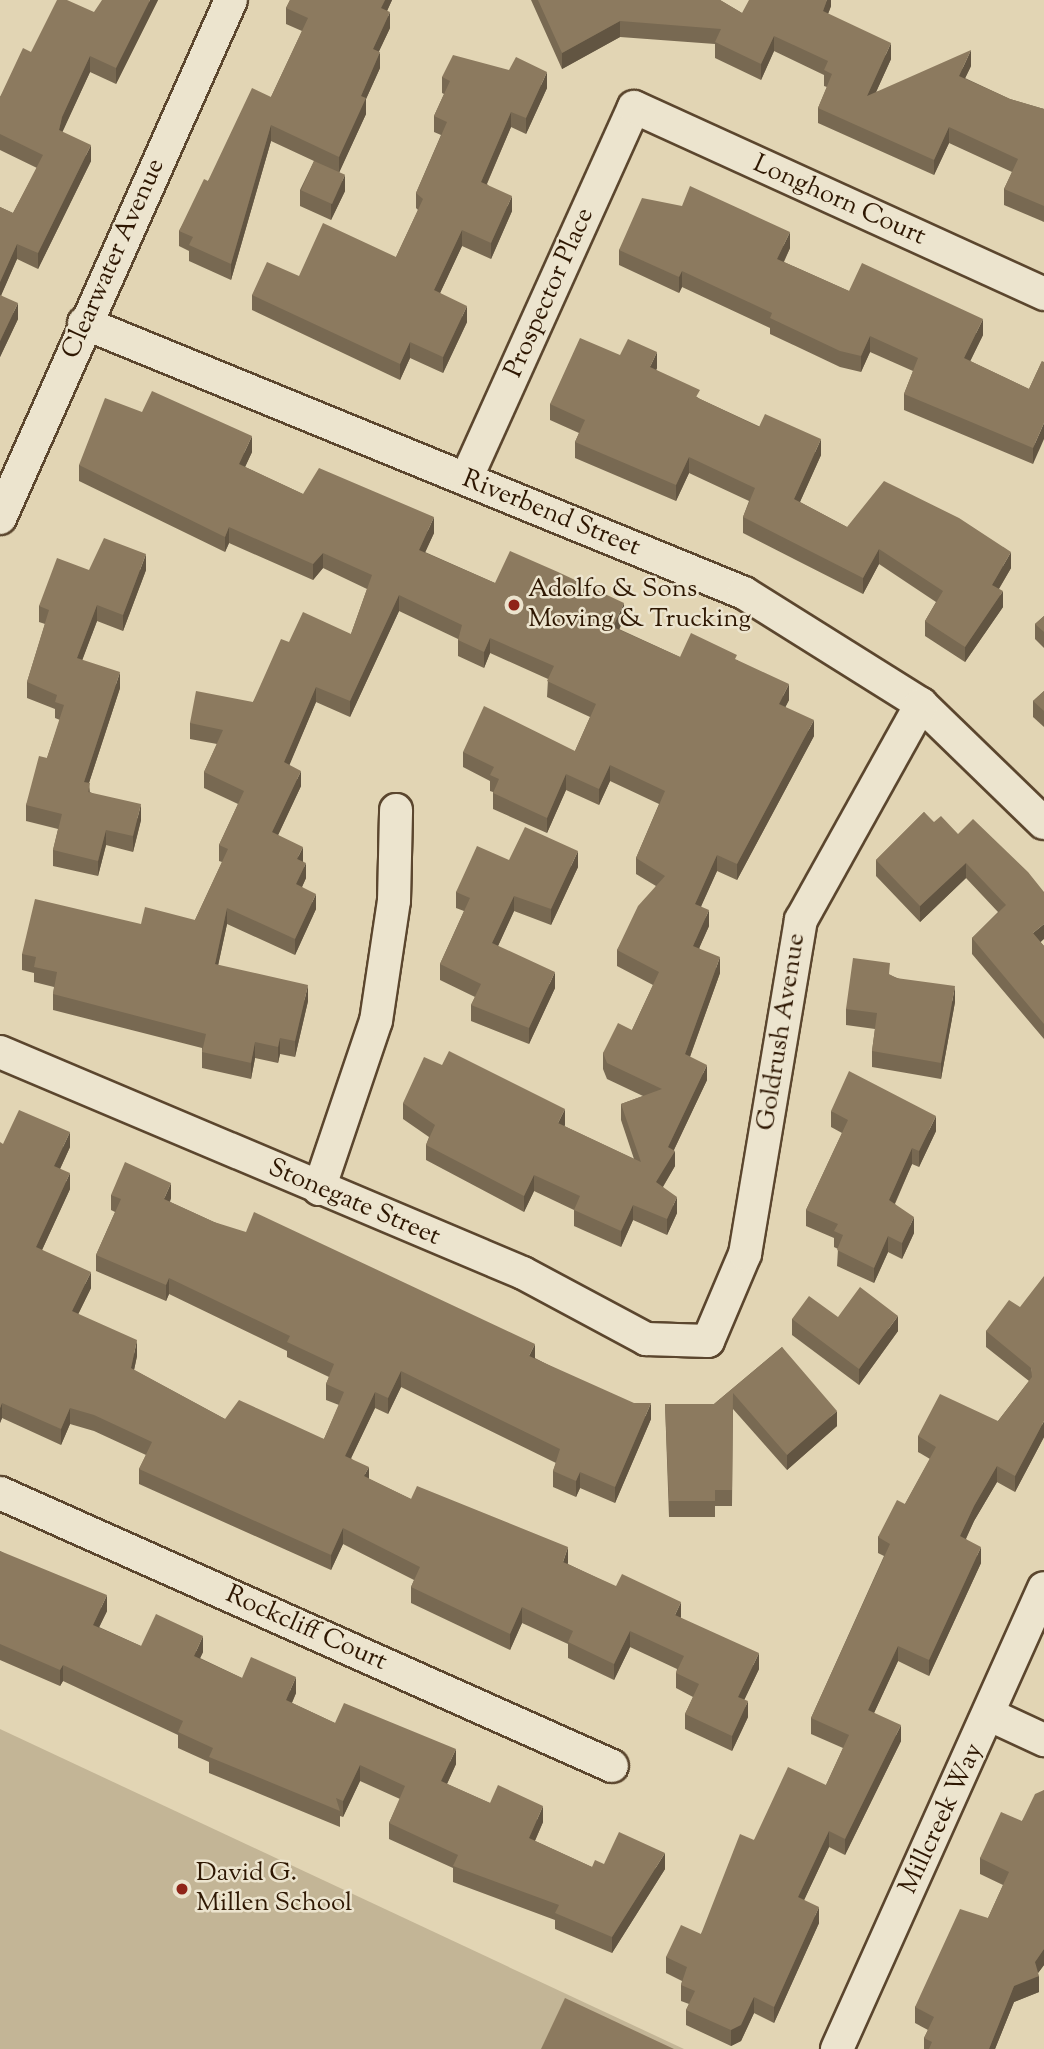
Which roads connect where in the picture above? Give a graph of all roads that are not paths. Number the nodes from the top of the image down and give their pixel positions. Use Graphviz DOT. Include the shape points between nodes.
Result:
graph roads {
  1 [pos="231,0"];
  2 [pos="634,107"];
  3 [pos="1044,294"];
  4 [pos="84,323"];
  5 [pos="466,478"];
  6 [pos="0,518"];
  7 [pos="921,704"];
  8 [pos="396,810"];
  9 [pos="1044,822"];
  10 [pos="0,1052"];
  11 [pos="319,1189"];
  12 [pos="708,1341"];
  13 [pos="0,1493"];
  14 [pos="1044,1588"];
  15 [pos="990,1715"];
  16 [pos="1044,1740"];
  17 [pos="612,1766"];
  18 [pos="837,2049"];
  1 -- 4 [label="street, Clearwater Avenue"];
  2 -- 3 [label="street, Longhorn Court"];
  2 -- 5 [label="street, Prospector Place"];
  4 -- 5 [label="street, Riverbend Street"];
  4 -- 6 [label="street, Clearwater Avenue"];
  5 -- 7 [label="street, Riverbend Street" via="744,593"];
  7 -- 9 [label="street, Riverbend Street"];
  7 -- 12 [label="street, Goldrush Avenue" via="801,920 746,1254"];
  8 -- 11 [label="street" via="394,901 376,1020"];
  10 -- 11 [label="street, Stonegate Street"];
  11 -- 12 [label="street, Stonegate Street" via="523,1273 646,1339"];
  13 -- 17 [label="street, Rockcliff Court"];
  14 -- 15 [label="street, Millcreek Way"];
  15 -- 16 [label="street"];
  15 -- 18 [label="street, Millcreek Way"];
}
